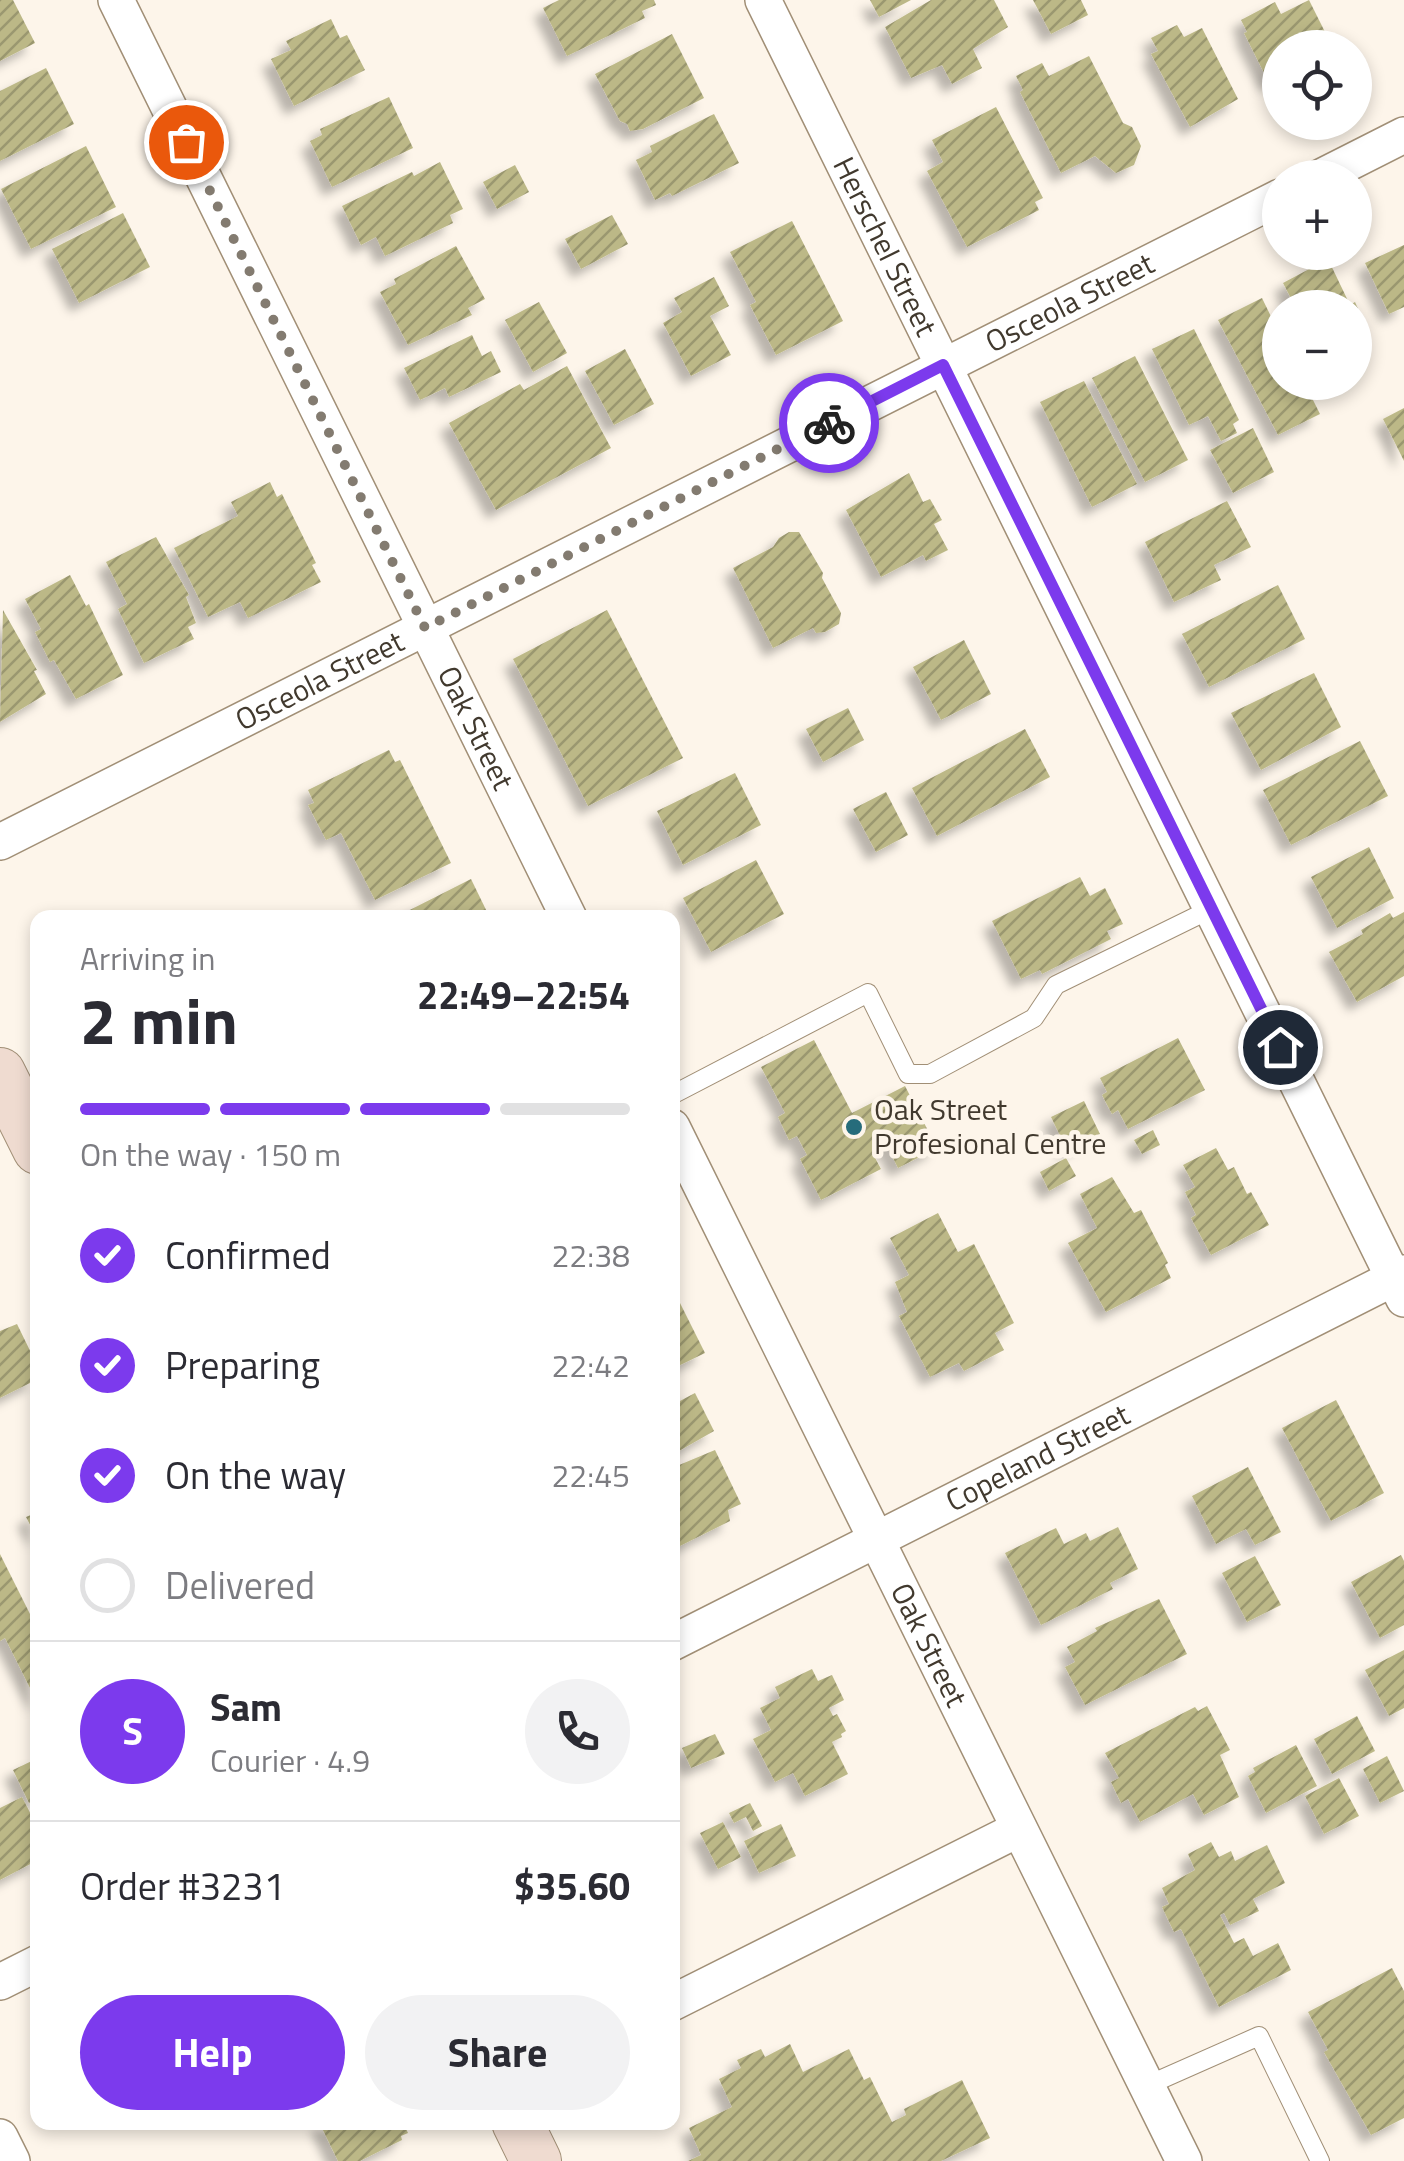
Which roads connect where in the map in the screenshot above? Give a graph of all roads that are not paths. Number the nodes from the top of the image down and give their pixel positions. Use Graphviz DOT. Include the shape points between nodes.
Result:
graph roads {
  1 [pos="116,0"];
  2 [pos="763,0"];
  3 [pos="1404,135"];
  4 [pos="1355,160"];
  5 [pos="1262,206"];
  6 [pos="943,365"];
  7 [pos="425,628"];
  8 [pos="0,842"];
  9 [pos="1211,909"];
  10 [pos="565,910"];
  11 [pos="0,1073"];
  12 [pos="680,1090"];
  13 [pos="30,1133"];
  14 [pos="680,1143"];
  15 [pos="1400,1284"];
  16 [pos="877,1540"];
  17 [pos="680,1639"];
  18 [pos="1019,1829"];
  19 [pos="30,1967"];
  20 [pos="0,1982"];
  21 [pos="680,1999"];
  22 [pos="1146,2086"];
  23 [pos="521,2130"];
  24 [pos="0,2137"];
  25 [pos="12,2161"];
  26 [pos="536,2161"];
  27 [pos="1184,2161"];
  28 [pos="1320,2161"];
  1 -- 7 [label="street, Oak Street"];
  2 -- 6 [label="street, Herschel Street"];
  3 -- 4 [label="street"];
  5 -- 6 [label="street, Osceola Street"];
  6 -- 7 [label="street, Osceola Street"];
  6 -- 9 [label="street, Herschel Street"];
  7 -- 8 [label="street, Osceola Street"];
  7 -- 10 [label="street, Oak Street"];
  9 -- 12 [label="lane" via="1056,985 1034,1018 930,1074 908,1074 868,993"];
  9 -- 15 [label="street, Herschel Street"];
  11 -- 13 [label="main road"];
  14 -- 16 [label="street, Oak Street"];
  15 -- 16 [label="street, Copeland Street"];
  16 -- 17 [label="street, Copeland Street"];
  16 -- 18 [label="street, Oak Street"];
  18 -- 21 [label="street"];
  18 -- 22 [label="street, Oak Street"];
  19 -- 20 [label="street"];
  22 -- 27 [label="street, Oak Street"];
  22 -- 28 [label="lane" via="1259,2036"];
  23 -- 26 [label="main road"];
  24 -- 25 [label="street"];
}
